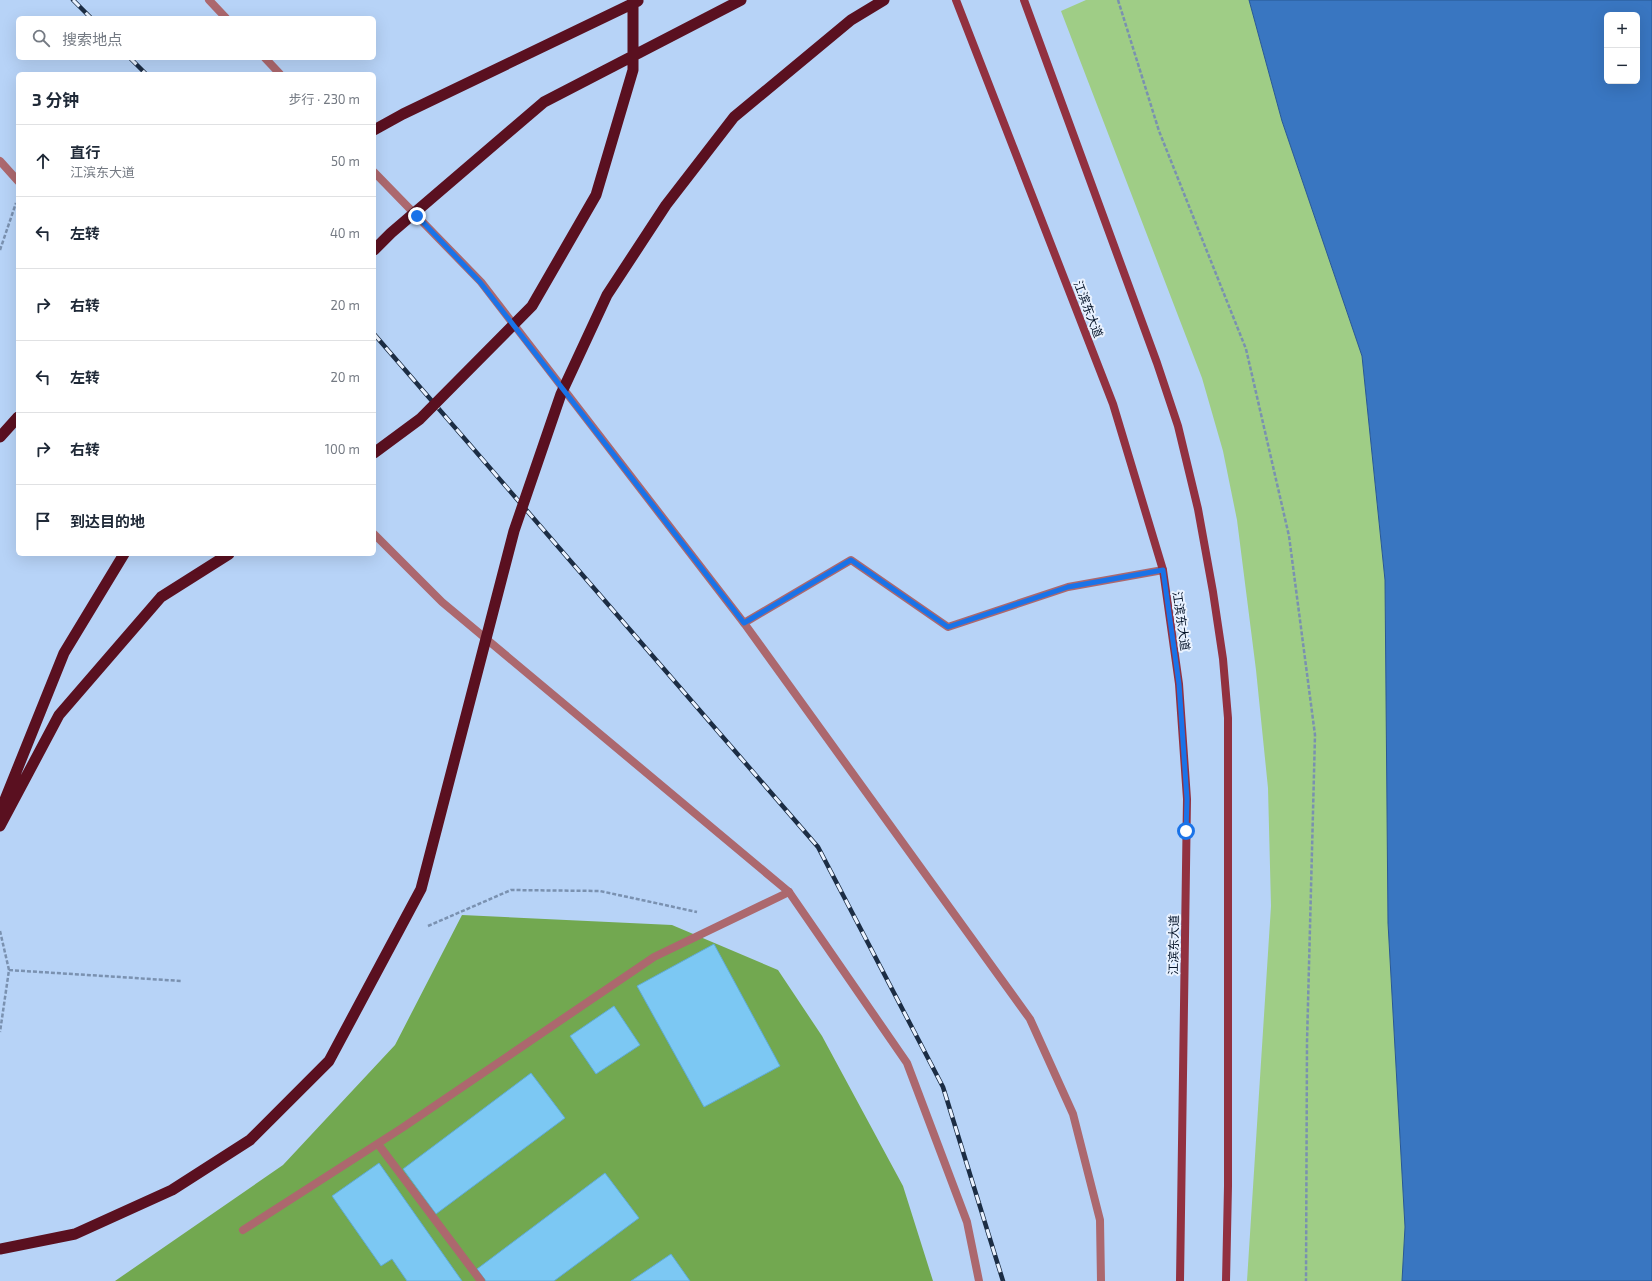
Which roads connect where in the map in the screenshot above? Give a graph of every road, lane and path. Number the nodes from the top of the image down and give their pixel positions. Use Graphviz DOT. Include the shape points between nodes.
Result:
graph roads {
  1 [pos="209,0"];
  2 [pos="633,0"];
  3 [pos="640,0"];
  4 [pos="741,0"];
  5 [pos="884,0"];
  6 [pos="956,0"];
  7 [pos="1024,0"];
  8 [pos="1118,0"];
  9 [pos="224,16"];
  10 [pos="267,60"];
  11 [pos="278,72"];
  12 [pos="376,129"];
  13 [pos="0,161"];
  14 [pos="376,174"];
  15 [pos="16,179"];
  16 [pos="16,202"];
  17 [pos="376,248"];
  18 [pos="0,250"];
  19 [pos="16,419"];
  20 [pos="0,437"];
  21 [pos="376,452"];
  22 [pos="376,536"];
  23 [pos="123,556"];
  24 [pos="226,556"];
  25 [pos="1163,570"];
  26 [pos="744,623"];
  27 [pos="0,812"];
  28 [pos="0,826"];
  29 [pos="789,892"];
  30 [pos="733,919"];
  31 [pos="425,928"];
  32 [pos="0,931"];
  33 [pos="9,970"];
  34 [pos="182,982"];
  35 [pos="0,1032"];
  36 [pos="378,1144"];
  37 [pos="243,1230"];
  38 [pos="0,1249"];
  39 [pos="482,1281"];
  40 [pos="979,1281"];
  41 [pos="1101,1281"];
  42 [pos="1180,1281"];
  43 [pos="1226,1281"];
  44 [pos="1306,1281"];
  1 -- 9 [label="street"];
  2 -- 21 [label="highway, bridge" via="633,70 596,195 532,306 420,419"];
  3 -- 12 [label="highway, bridge"];
  4 -- 17 [label="highway, bridge" via="544,102"];
  5 -- 38 [label="highway, bridge" via="851,20 734,117 666,205 607,295 561,394 514,531 421,889 329,1061 250,1140 172,1190 75,1234"];
  6 -- 25 [label="main road, 江滨东大道" via="1113,404"];
  7 -- 43 [label="main road" via="1178,426 1198,509 1213,592 1223,659 1228,718"];
  8 -- 44 [label="path" via="1160,131 1246,349 1289,536 1315,735 1308,1034"];
  10 -- 11 [label="street"];
  13 -- 15 [label="street"];
  14 -- 26 [label="street" via="480,282"];
  16 -- 18 [label="path"];
  19 -- 20 [label="highway"];
  22 -- 29 [label="street" via="442,602"];
  23 -- 27 [label="highway" via="64,653"];
  24 -- 28 [label="highway" via="161,597 59,715"];
  25 -- 26 [label="street" via="1068,587 948,627 851,560"];
  25 -- 42 [label="main road, 江滨东大道" via="1179,684 1187,799"];
  26 -- 41 [label="street" via="1030,1019 1073,1114 1100,1220"];
  29 -- 30 [label="street"];
  29 -- 40 [label="street" via="907,1063 967,1222"];
  30 -- 31 [label="path" via="600,891 511,890"];
  30 -- 36 [label="street" via="654,957"];
  32 -- 33 [label="path"];
  33 -- 34 [label="path"];
  33 -- 35 [label="path"];
  36 -- 37 [label="street"];
  36 -- 39 [label="street"];
}
